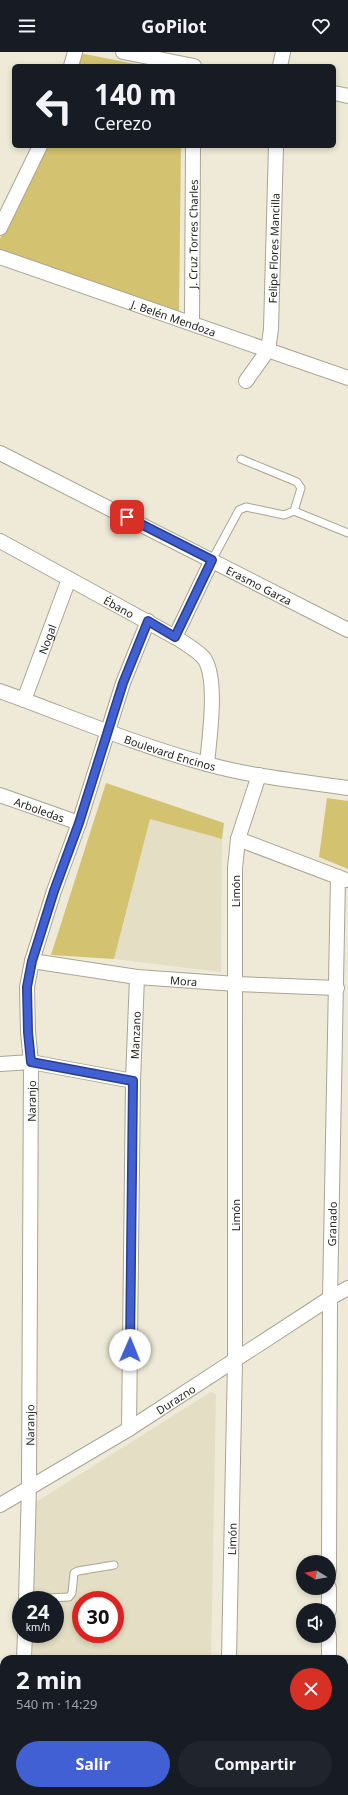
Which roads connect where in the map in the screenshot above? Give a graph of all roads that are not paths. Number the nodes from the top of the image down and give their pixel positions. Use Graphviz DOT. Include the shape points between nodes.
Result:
graph roads {
  1 [pos="74,52"];
  2 [pos="123,52"];
  3 [pos="282,52"];
  4 [pos="71,64"];
  5 [pos="183,64"];
  6 [pos="280,64"];
  7 [pos="336,93"];
  8 [pos="348,96"];
  9 [pos="39,148"];
  10 [pos="192,148"];
  11 [pos="276,148"];
  12 [pos="0,228"];
  13 [pos="0,257"];
  14 [pos="192,323"];
  15 [pos="268,350"];
  16 [pos="348,378"];
  17 [pos="246,381"];
  18 [pos="0,453"];
  19 [pos="241,459"];
  20 [pos="294,510"];
  21 [pos="348,533"];
  22 [pos="0,541"];
  23 [pos="212,560"];
  24 [pos="69,579"];
  25 [pos="148,621"];
  26 [pos="348,630"];
  27 [pos="175,637"];
  28 [pos="0,691"];
  29 [pos="24,700"];
  30 [pos="107,732"];
  31 [pos="207,764"];
  32 [pos="259,775"];
  33 [pos="348,788"];
  34 [pos="0,795"];
  35 [pos="79,823"];
  36 [pos="238,840"];
  37 [pos="343,879"];
  38 [pos="32,961"];
  39 [pos="137,977"];
  40 [pos="236,984"];
  41 [pos="337,988"];
  42 [pos="31,1062"];
  43 [pos="0,1064"];
  44 [pos="133,1081"];
  45 [pos="348,1288"];
  46 [pos="330,1298"];
  47 [pos="235,1361"];
  48 [pos="129,1428"];
  49 [pos="30,1486"];
  50 [pos="0,1505"];
  51 [pos="329,1555"];
  52 [pos="114,1565"];
  53 [pos="26,1591"];
  54 [pos="64,1597"];
  55 [pos="25,1643"];
  56 [pos="329,1643"];
  57 [pos="24,1655"];
  58 [pos="229,1655"];
  59 [pos="328,1655"];
  1 -- 4 [label="street"];
  2 -- 5 [label="street"];
  3 -- 6 [label="street"];
  7 -- 8 [label="street"];
  9 -- 12 [label="street"];
  10 -- 14 [label="street, J. Cruz Torres Charles"];
  11 -- 15 [label="street, Felipe Flores Mancilla" via="272,311"];
  13 -- 14 [label="street, J. Belén Mendoza"];
  14 -- 15 [label="street, J. Belén Mendoza"];
  15 -- 16 [label="street, J. Belén Mendoza"];
  15 -- 17 [label="street"];
  18 -- 23 [label="street, Erasmo Garza"];
  19 -- 20 [label="lane" via="297,482 301,488"];
  20 -- 21 [label="lane"];
  20 -- 23 [label="lane" via="284,515 246,507 238,510"];
  22 -- 24 [label="street, Ébano"];
  23 -- 26 [label="street, Erasmo Garza"];
  23 -- 27 [label="street"];
  24 -- 25 [label="street, Ébano"];
  24 -- 29 [label="street, Nogal"];
  25 -- 27 [label="street, Ébano"];
  25 -- 30 [label="street, Naranjo"];
  27 -- 31 [label="street, Ébano" via="204,658 210,670 212,686"];
  28 -- 29 [label="street, Boulevard Encinos"];
  29 -- 30 [label="street, Boulevard Encinos"];
  30 -- 31 [label="street, Boulevard Encinos"];
  30 -- 35 [label="street, Naranjo"];
  31 -- 32 [label="street, Boulevard Encinos"];
  32 -- 33 [label="street, Boulevard Encinos"];
  32 -- 36 [label="street, Limón"];
  34 -- 35 [label="street, Arboledas"];
  35 -- 38 [label="street, Naranjo"];
  36 -- 37 [label="street"];
  36 -- 40 [label="street, Limón" via="235,868"];
  37 -- 41 [label="street, Granado"];
  38 -- 39 [label="street, Mora"];
  38 -- 42 [label="street, Naranjo" via="27,987"];
  39 -- 40 [label="street, Mora"];
  39 -- 44 [label="street, Manzano"];
  40 -- 41 [label="street, Mora"];
  40 -- 47 [label="street, Limón"];
  41 -- 46 [label="street, Granado"];
  42 -- 43 [label="street"];
  42 -- 44 [label="street"];
  42 -- 49 [label="street, Naranjo"];
  44 -- 48 [label="street, Manzano"];
  45 -- 46 [label="street, Durazno"];
  46 -- 47 [label="street, Durazno"];
  46 -- 51 [label="street, Granado"];
  47 -- 48 [label="street, Durazno"];
  47 -- 58 [label="street, Limón"];
  48 -- 49 [label="street, Durazno"];
  49 -- 50 [label="street, Durazno"];
  49 -- 53 [label="street, Naranjo"];
  52 -- 54 [label="lane" via="74,1573 72,1593 70,1597"];
  55 -- 57 [label="street"];
  56 -- 59 [label="street"];
}
